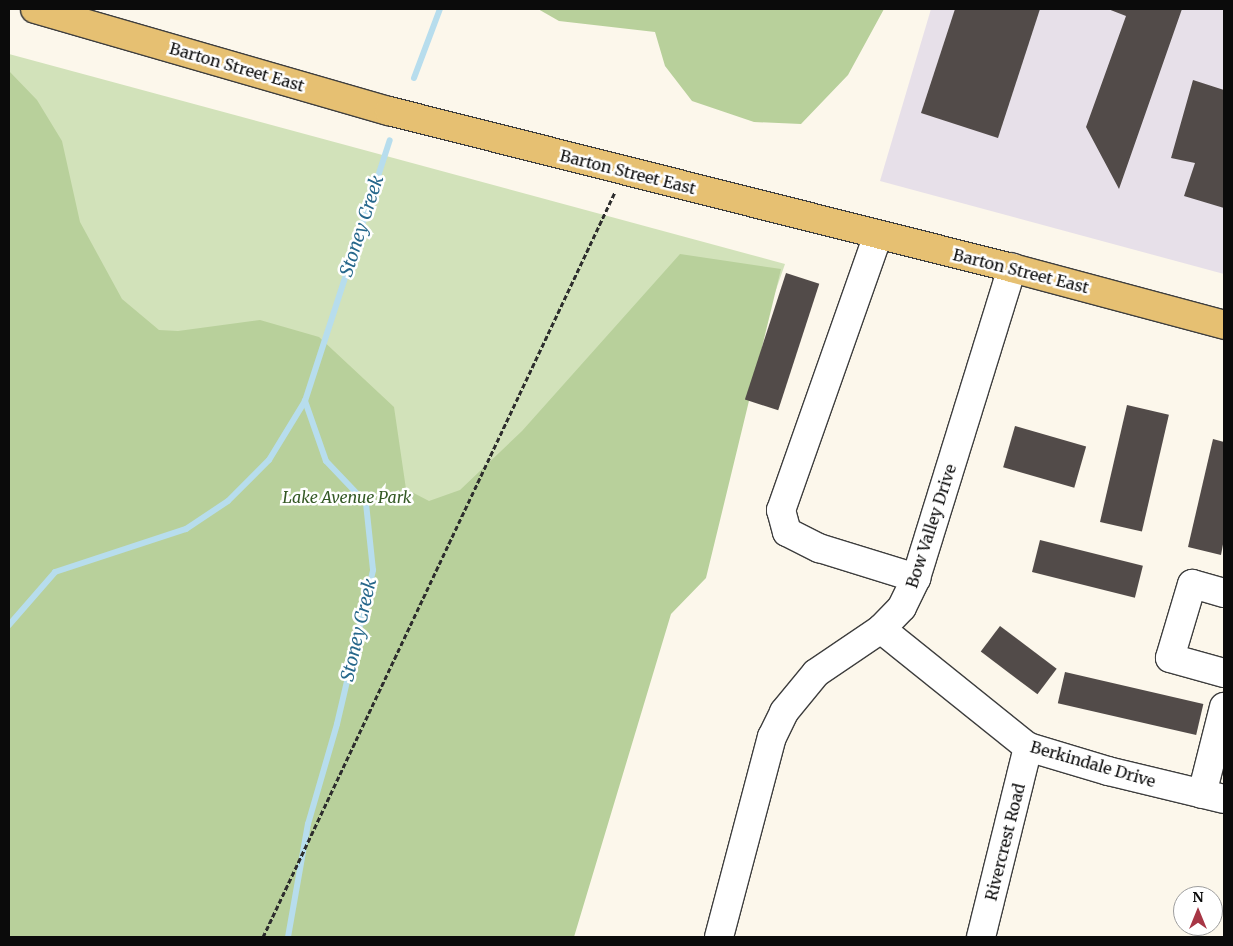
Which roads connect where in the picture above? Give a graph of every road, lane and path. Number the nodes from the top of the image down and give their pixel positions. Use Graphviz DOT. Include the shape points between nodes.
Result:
graph roads {
  1 [pos="35,9"];
  2 [pos="624,172"];
  3 [pos="878,235"];
  4 [pos="1012,268"];
  5 [pos="1224,325"];
  6 [pos="916,578"];
  7 [pos="1224,593"];
  8 [pos="881,629"];
  9 [pos="1224,673"];
  10 [pos="1224,707"];
  11 [pos="1028,747"];
  12 [pos="1213,796"];
  13 [pos="263,937"];
  14 [pos="719,937"];
  15 [pos="981,937"];
  1 -- 2 [label="main road, Barton Street East" via="388,111"];
  2 -- 3 [label="main road, Barton Street East"];
  2 -- 13 [label="path"];
  3 -- 4 [label="main road, Barton Street East"];
  3 -- 6 [label="street" via="781,510 787,532 819,548"];
  4 -- 5 [label="main road, Barton Street East"];
  4 -- 6 [label="street, Bow Valley Drive"];
  6 -- 8 [label="street, Bow Valley Drive" via="902,607"];
  7 -- 9 [label="street" via="1192,584 1170,658"];
  8 -- 11 [label="street, Berkindale Drive"];
  8 -- 14 [label="street, Bow Valley Drive" via="816,673 784,712 772,737"];
  10 -- 12 [label="street"];
  11 -- 12 [label="street, Berkindale Drive" via="1108,771"];
  11 -- 15 [label="street, Rivercrest Road"];
}
